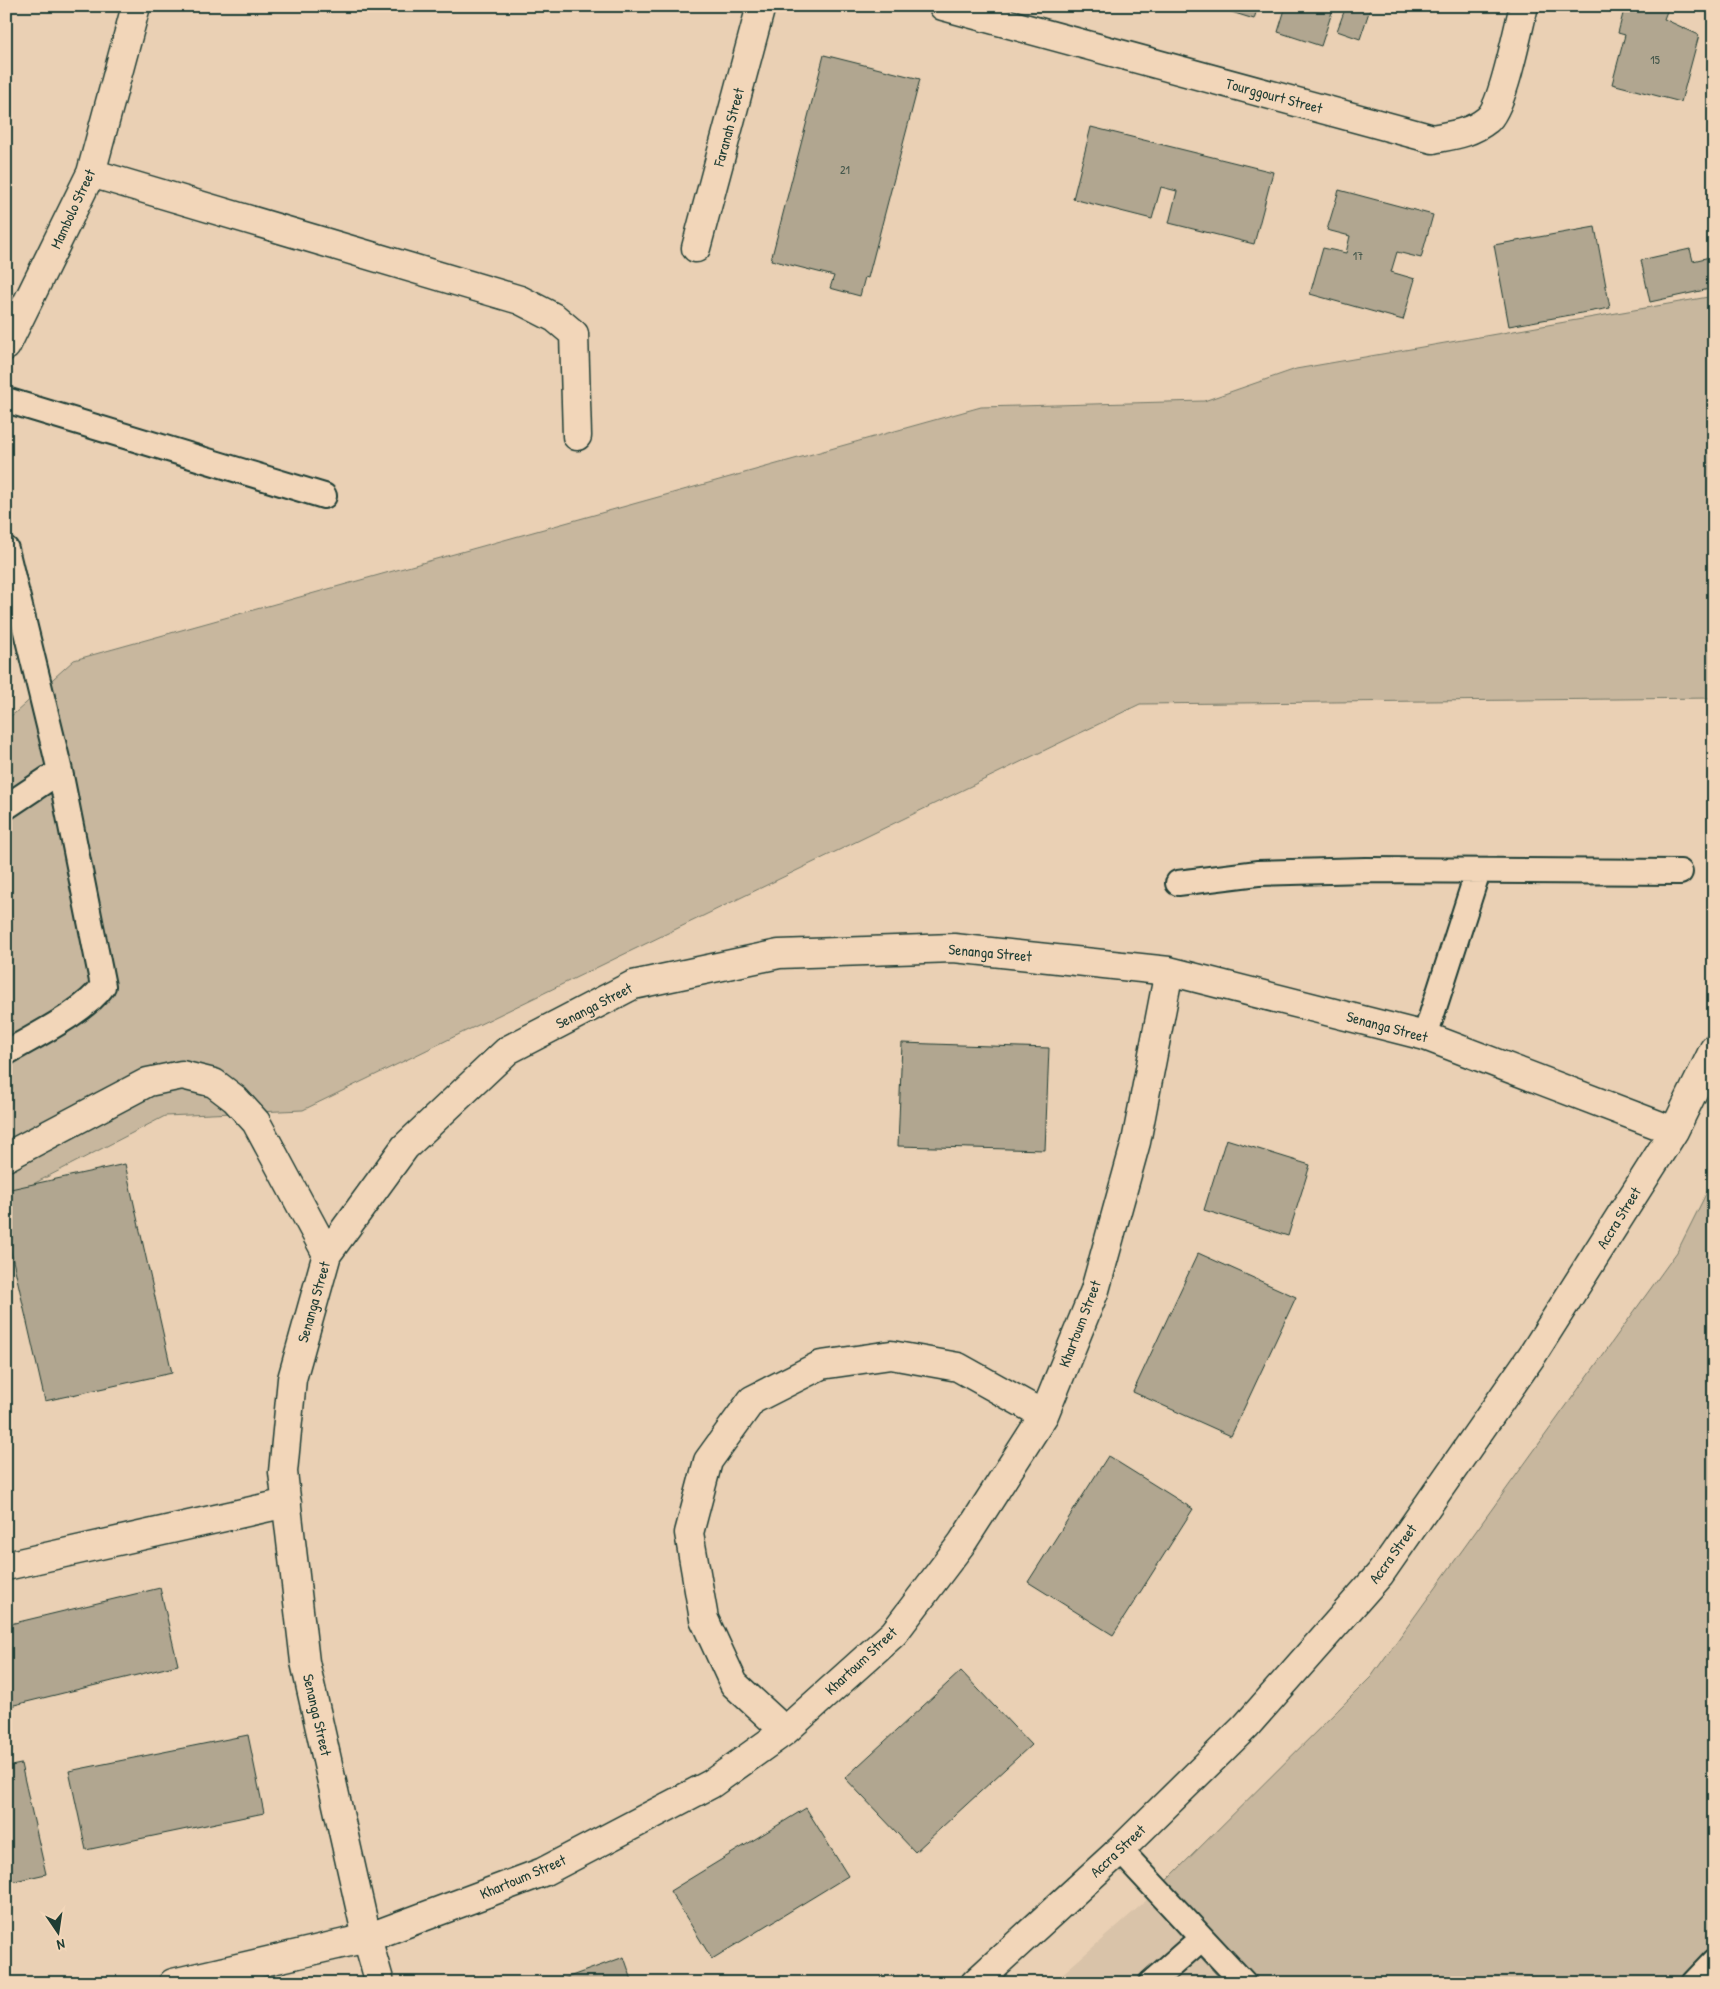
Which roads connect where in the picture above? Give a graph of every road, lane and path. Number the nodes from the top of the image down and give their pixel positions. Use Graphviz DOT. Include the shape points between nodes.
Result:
graph roads {
  1 [pos="136,6"];
  2 [pos="762,6"];
  3 [pos="943,6"];
  4 [pos="1524,6"];
  5 [pos="92,173"];
  6 [pos="696,248"];
  7 [pos="6,346"];
  8 [pos="6,400"];
  9 [pos="577,436"];
  10 [pos="324,496"];
  11 [pos="6,549"];
  12 [pos="60,771"];
  13 [pos="6,807"];
  14 [pos="1478,871"];
  15 [pos="1680,872"];
  16 [pos="1178,883"];
  17 [pos="1169,971"];
  18 [pos="1425,1036"];
  19 [pos="1714,1049"];
  20 [pos="6,1053"];
  21 [pos="1674,1131"];
  22 [pos="6,1157"];
  23 [pos="328,1254"];
  24 [pos="1044,1414"];
  25 [pos="286,1503"];
  26 [pos="6,1566"];
  27 [pos="785,1731"];
  28 [pos="1120,1850"];
  29 [pos="367,1938"];
  30 [pos="1202,1938"];
  31 [pos="1714,1962"];
  32 [pos="173,1983"];
  33 [pos="380,1983"];
  34 [pos="975,1983"];
  35 [pos="1151,1983"];
  36 [pos="1244,1983"];
  37 [pos="1694,1983"];
  1 -- 5 [label="street, Mambolo Street"];
  2 -- 6 [label="street, Faranah Street"];
  3 -- 4 [label="street, Tourggourt Street" via="1433,139 1464,134 1489,119 1501,94"];
  5 -- 7 [label="street, Mambolo Street"];
  5 -- 9 [label="street" via="520,300 555,318 574,334"];
  8 -- 10 [label="lane"];
  11 -- 12 [label="lane"];
  12 -- 13 [label="lane"];
  12 -- 20 [label="lane" via="103,986 75,1011"];
  14 -- 15 [label="lane"];
  14 -- 16 [label="lane" via="1366,870 1258,874"];
  14 -- 18 [label="lane"];
  17 -- 18 [label="street, Senanga Street"];
  17 -- 23 [label="street, Senanga Street" via="954,948 779,954 633,985 508,1050 405,1147"];
  17 -- 24 [label="street, Khartoum Street" via="1136,1142 1095,1290"];
  18 -- 21 [label="street, Senanga Street"];
  19 -- 21 [label="street, Accra Street"];
  21 -- 28 [label="street, Accra Street" via="1533,1354 1380,1574 1246,1726"];
  22 -- 23 [label="street" via="148,1082 182,1075 214,1083 235,1099 256,1122"];
  23 -- 25 [label="street, Senanga Street" via="292,1379 283,1472"];
  24 -- 27 [label="street, Khartoum Street" via="962,1543 894,1633"];
  24 -- 27 [label="street" via="958,1367 891,1355 821,1365 752,1400 708,1461 689,1533 704,1619 734,1684"];
  25 -- 26 [label="street"];
  25 -- 29 [label="street, Senanga Street" via="305,1662"];
  27 -- 29 [label="street, Khartoum Street" via="711,1784 543,1872"];
  28 -- 30 [label="lane"];
  28 -- 34 [label="street, Accra Street"];
  29 -- 32 [label="street, Khartoum Street"];
  29 -- 33 [label="street, Senanga Street"];
  30 -- 35 [label="lane"];
  30 -- 36 [label="lane"];
  31 -- 37 [label="lane"];
}
